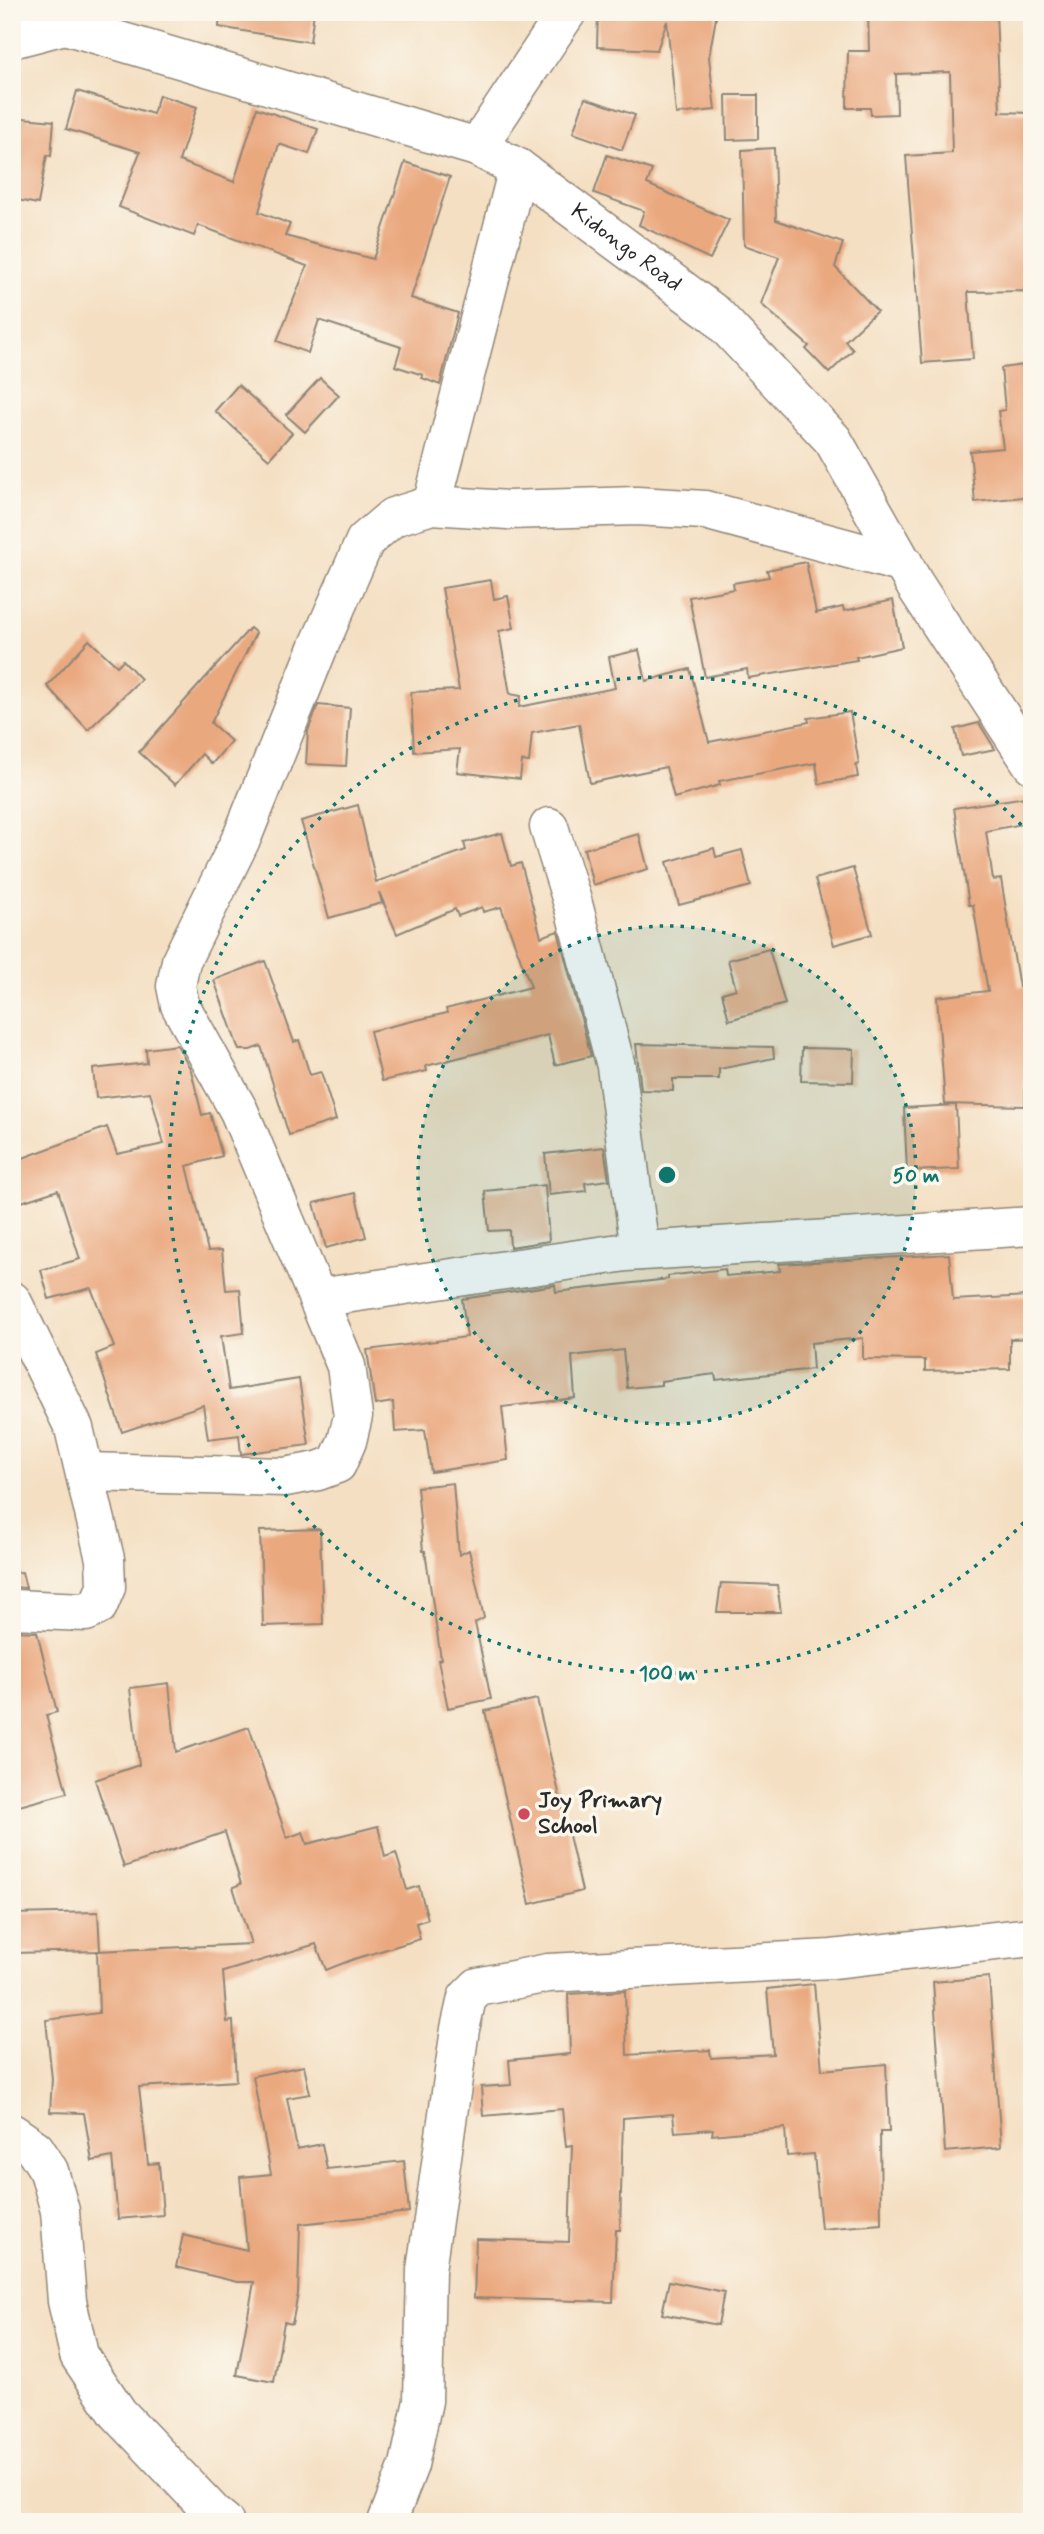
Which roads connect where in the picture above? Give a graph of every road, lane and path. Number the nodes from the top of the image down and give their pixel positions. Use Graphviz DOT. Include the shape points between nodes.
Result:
graph roads {
  1 [pos="568,12"];
  2 [pos="64,19"];
  3 [pos="12,39"];
  4 [pos="477,147"];
  5 [pos="519,168"];
  6 [pos="432,505"];
  7 [pos="904,565"];
  8 [pos="1032,764"];
  9 [pos="550,827"];
  10 [pos="1032,1226"];
  11 [pos="639,1251"];
  12 [pos="317,1298"];
  13 [pos="12,1301"];
  14 [pos="85,1472"];
  15 [pos="12,1609"];
  16 [pos="1032,1937"];
  17 [pos="12,2133"];
  18 [pos="224,2522"];
  19 [pos="387,2522"];
  1 -- 4 [label="street"];
  2 -- 3 [label="street, Kidongo Road"];
  2 -- 4 [label="street, Kidongo Road"];
  4 -- 5 [label="street, Kidongo Road"];
  5 -- 6 [label="street"];
  5 -- 7 [label="street, Kidongo Road" via="716,315 833,440"];
  6 -- 7 [label="street" via="508,510 636,506 705,510"];
  6 -- 12 [label="street" via="393,517 365,541 243,835 181,961 176,986 180,1005 239,1111"];
  7 -- 8 [label="street, Kidongo Road"];
  9 -- 11 [label="street" via="616,1066"];
  10 -- 11 [label="street"];
  11 -- 12 [label="street"];
  12 -- 14 [label="street" via="346,1366 353,1416 337,1464 285,1477"];
  13 -- 14 [label="street" via="74,1428"];
  14 -- 15 [label="street" via="105,1559 106,1587 98,1606 86,1612"];
  16 -- 19 [label="street" via="832,1959 548,1973 478,1987 467,1998 460,2029 426,2270 422,2401 409,2465"];
  17 -- 18 [label="street" via="35,2149 50,2171 60,2211 67,2301 79,2355 118,2413"];
}
